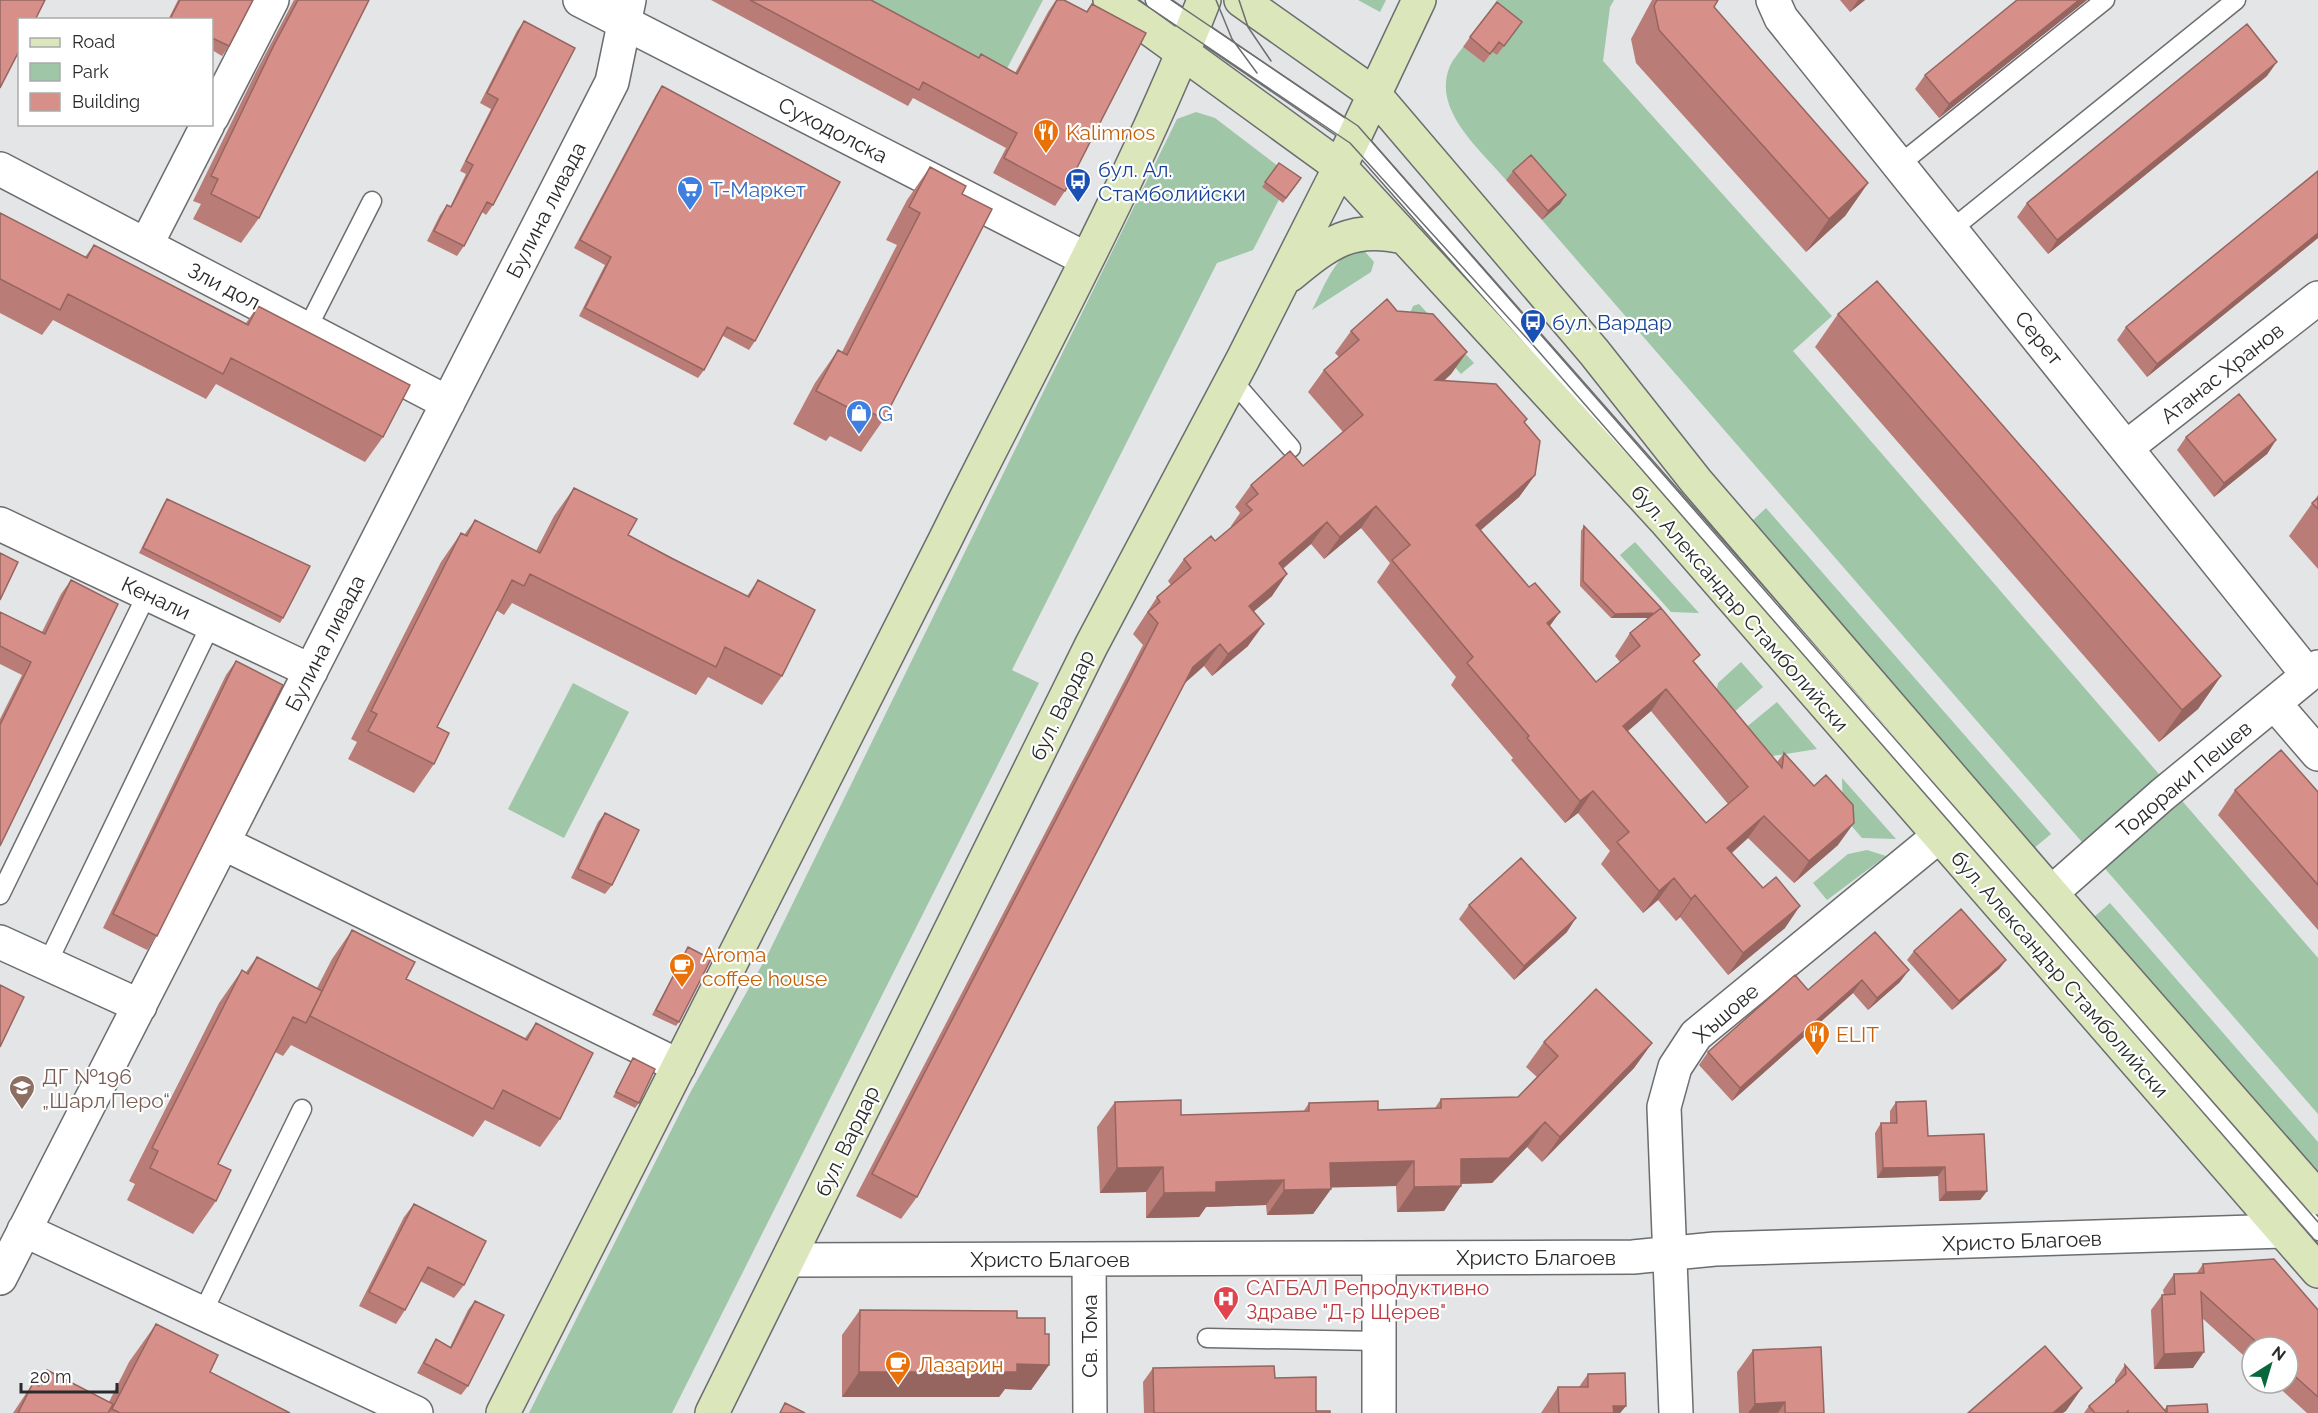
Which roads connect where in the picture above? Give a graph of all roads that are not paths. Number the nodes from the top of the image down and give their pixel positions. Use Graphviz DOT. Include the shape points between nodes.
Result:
graph roads {
  1 [pos="272,0"];
  2 [pos="580,0"];
  3 [pos="1110,0"];
  4 [pos="1155,0"];
  5 [pos="1241,0"];
  6 [pos="1419,0"];
  7 [pos="1773,0"];
  8 [pos="2105,0"];
  9 [pos="2236,0"];
  10 [pos="626,11"];
  11 [pos="1194,26"];
  12 [pos="1374,93"];
  13 [pos="213,115"];
  14 [pos="207,126"];
  15 [pos="1354,135"];
  16 [pos="1900,164"];
  17 [pos="1340,167"];
  18 [pos="0,169"];
  19 [pos="372,201"];
  20 [pos="1952,229"];
  21 [pos="1403,237"];
  22 [pos="146,245"];
  23 [pos="1086,259"];
  24 [pos="1282,282"];
  25 [pos="2318,298"];
  26 [pos="306,328"];
  27 [pos="1232,380"];
  28 [pos="448,402"];
  29 [pos="2127,447"];
  30 [pos="1291,448"];
  31 [pos="0,524"];
  32 [pos="147,594"];
  33 [pos="211,624"];
  34 [pos="311,671"];
  35 [pos="2313,671"];
  36 [pos="2274,704"];
  37 [pos="2318,754"];
  38 [pos="1940,836"];
  39 [pos="223,843"];
  40 [pos="2051,893"];
  41 [pos="0,895"];
  42 [pos="0,942"];
  43 [pos="47,964"];
  44 [pos="140,1006"];
  45 [pos="680,1066"];
  46 [pos="302,1109"];
  47 [pos="2318,1198"];
  48 [pos="24,1230"];
  49 [pos="2283,1231"];
  50 [pos="2318,1231"];
  51 [pos="1670,1253"];
  52 [pos="1089,1259"];
  53 [pos="1379,1259"];
  54 [pos="789,1260"];
  55 [pos="2318,1271"];
  56 [pos="0,1278"];
  57 [pos="202,1314"];
  58 [pos="1208,1338"];
  59 [pos="1379,1341"];
  60 [pos="416,1413"];
  61 [pos="503,1413"];
  62 [pos="712,1413"];
  63 [pos="1089,1413"];
  64 [pos="1379,1413"];
  65 [pos="1676,1413"];
  1 -- 13 [label="street"];
  2 -- 10 [label="street, Суходолска"];
  3 -- 11 [label="street, бул. Александър Стамболийски"];
  4 -- 11 [label="lane"];
  5 -- 12 [label="street"];
  6 -- 12 [label="street, бул. Вардар"];
  7 -- 16 [label="street, Серет" via="1781,18"];
  8 -- 16 [label="lane"];
  9 -- 20 [label="lane"];
  10 -- 23 [label="street, Суходолска"];
  10 -- 28 [label="street, Булина ливада" via="612,82"];
  11 -- 15 [label="lane"];
  11 -- 17 [label="street, бул. Александър Стамболийски"];
  11 -- 23 [label="street"];
  12 -- 15 [label="street, бул. Вардар"];
  12 -- 40 [label="street" via="1594,352 1696,481"];
  14 -- 22 [label="street"];
  15 -- 17 [label="street, бул. Вардар"];
  15 -- 50 [label="lane"];
  16 -- 20 [label="street, Серет"];
  17 -- 21 [label="street, бул. Александър Стамболийски"];
  17 -- 24 [label="street, бул. Вардар"];
  18 -- 22 [label="street, Зли дол"];
  19 -- 26 [label="lane"];
  20 -- 29 [label="street, Серет"];
  21 -- 24 [label="street" via="1379,231 1351,236 1325,247"];
  21 -- 38 [label="street, бул. Александър Стамболийски" via="1664,519"];
  22 -- 26 [label="street, Зли дол"];
  23 -- 45 [label="street"];
  24 -- 27 [label="street, бул. Вардар"];
  25 -- 29 [label="street, Атанас Хранов"];
  26 -- 28 [label="street, Зли дол"];
  27 -- 30 [label="lane"];
  27 -- 54 [label="street, бул. Вардар" via="1091,646"];
  28 -- 34 [label="street, Булина ливада"];
  29 -- 35 [label="street, Серет"];
  31 -- 32 [label="street, Кенали"];
  32 -- 33 [label="street, Кенали"];
  32 -- 41 [label="lane"];
  33 -- 34 [label="street, Кенали"];
  33 -- 43 [label="lane"];
  34 -- 39 [label="street, Булина ливада"];
  35 -- 36 [label="street, Тодораки Пешев"];
  36 -- 37 [label="street"];
  36 -- 40 [label="street, Тодораки Пешев"];
  38 -- 49 [label="street, бул. Александър Стамболийски"];
  38 -- 51 [label="street, Хъшове" via="1696,1035 1675,1067 1664,1107"];
  39 -- 44 [label="street, Булина ливада"];
  39 -- 45 [label="street"];
  40 -- 47 [label="street"];
  42 -- 43 [label="street"];
  43 -- 44 [label="street"];
  44 -- 48 [label="street, Булина ливада"];
  45 -- 61 [label="street"];
  46 -- 57 [label="lane"];
  48 -- 56 [label="street, Булина ливада"];
  48 -- 57 [label="street"];
  49 -- 51 [label="street, Христо Благоев"];
  49 -- 55 [label="street, бул. Александър Стамболийски"];
  51 -- 53 [label="street, Христо Благоев" via="1632,1257"];
  51 -- 65 [label="street, Хъшове"];
  52 -- 53 [label="street, Христо Благоев"];
  52 -- 54 [label="street, Христо Благоев"];
  52 -- 63 [label="street, Св. Тома"];
  53 -- 59 [label="street"];
  54 -- 62 [label="street, бул. Вардар"];
  57 -- 60 [label="street"];
  58 -- 59 [label="lane"];
  59 -- 64 [label="street"];
}
